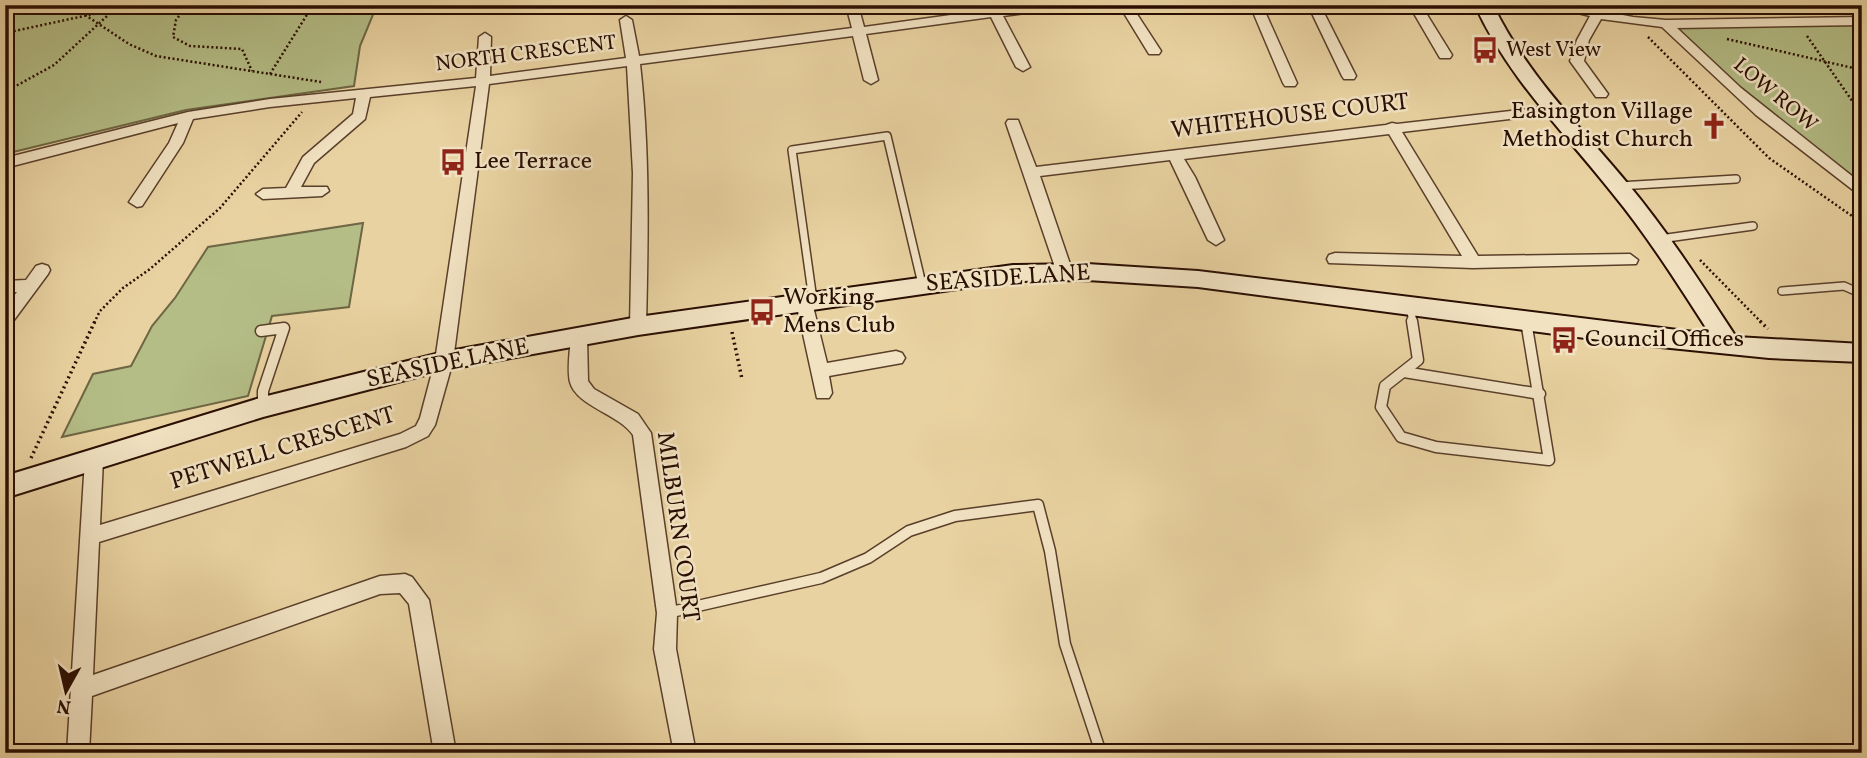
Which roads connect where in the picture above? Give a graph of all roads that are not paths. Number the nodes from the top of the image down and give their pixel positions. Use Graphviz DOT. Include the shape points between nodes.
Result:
graph roads {
  1 [pos="852,5"];
  2 [pos="1056,5"];
  3 [pos="1125,5"];
  4 [pos="1256,5"];
  5 [pos="1314,5"];
  6 [pos="1415,5"];
  7 [pos="1484,5"];
  8 [pos="1552,5"];
  9 [pos="1568,7"];
  10 [pos="992,9"];
  11 [pos="1597,15"];
  12 [pos="626,20"];
  13 [pos="1862,22"];
  14 [pos="1666,24"];
  15 [pos="860,31"];
  16 [pos="485,37"];
  17 [pos="1154,51"];
  18 [pos="1445,55"];
  19 [pos="634,61"];
  20 [pos="1023,67"];
  21 [pos="1349,76"];
  22 [pos="871,79"];
  23 [pos="483,81"];
  24 [pos="1290,83"];
  25 [pos="358,94"];
  26 [pos="1601,94"];
  27 [pos="1554,110"];
  28 [pos="188,116"];
  29 [pos="1013,123"];
  30 [pos="1392,127"];
  31 [pos="1174,154"];
  32 [pos="5,163"];
  33 [pos="1031,172"];
  34 [pos="1736,179"];
  35 [pos="1618,186"];
  36 [pos="322,191"];
  37 [pos="291,192"];
  38 [pos="1862,192"];
  39 [pos="263,194"];
  40 [pos="137,202"];
  41 [pos="1753,226"];
  42 [pos="1668,237"];
  43 [pos="1216,240"];
  44 [pos="1335,259"];
  45 [pos="1630,260"];
  46 [pos="1473,262"];
  47 [pos="42,270"];
  48 [pos="1063,270"];
  49 [pos="922,284"];
  50 [pos="30,286"];
  51 [pos="5,287"];
  52 [pos="1782,291"];
  53 [pos="1862,294"];
  54 [pos="809,301"];
  55 [pos="1410,306"];
  56 [pos="5,320"];
  57 [pos="1526,321"];
  58 [pos="638,326"];
  59 [pos="261,331"];
  60 [pos="579,337"];
  61 [pos="1729,345"];
  62 [pos="1862,353"];
  63 [pos="896,358"];
  64 [pos="444,361"];
  65 [pos="820,371"];
  66 [pos="1404,372"];
  67 [pos="823,393"];
  68 [pos="1540,394"];
  69 [pos="263,407"];
  70 [pos="94,459"];
  71 [pos="12,485"];
  72 [pos="89,537"];
  73 [pos="667,613"];
  74 [pos="80,690"];
  75 [pos="439,751"];
  76 [pos="78,753"];
  77 [pos="685,753"];
  78 [pos="1101,753"];
  1 -- 15 [label="street"];
  2 -- 10 [label="street, NORTH CRESCENT"];
  3 -- 17 [label="street"];
  4 -- 24 [label="street"];
  5 -- 21 [label="street"];
  6 -- 18 [label="street"];
  7 -- 27 [label="main road" via="1505,46"];
  8 -- 9 [label="street"];
  9 -- 11 [label="street"];
  10 -- 15 [label="street, NORTH CRESCENT"];
  10 -- 20 [label="street"];
  11 -- 14 [label="street"];
  11 -- 26 [label="street" via="1577,61"];
  12 -- 19 [label="street"];
  13 -- 14 [label="street"];
  14 -- 38 [label="street, LOW ROW" via="1768,118"];
  15 -- 19 [label="street, NORTH CRESCENT"];
  15 -- 22 [label="street"];
  16 -- 23 [label="street, PETWELL CRESCENT"];
  19 -- 23 [label="street, NORTH CRESCENT"];
  19 -- 58 [label="street" via="641,158"];
  23 -- 25 [label="street, NORTH CRESCENT"];
  23 -- 64 [label="street, PETWELL CRESCENT"];
  25 -- 28 [label="street, NORTH CRESCENT"];
  25 -- 37 [label="street" via="360,116 308,160"];
  27 -- 30 [label="street, WHITEHOUSE COURT"];
  27 -- 35 [label="main road"];
  28 -- 32 [label="street, NORTH CRESCENT"];
  28 -- 40 [label="street"];
  29 -- 33 [label="street"];
  30 -- 31 [label="street, WHITEHOUSE COURT"];
  30 -- 46 [label="street"];
  31 -- 33 [label="street, WHITEHOUSE COURT"];
  31 -- 43 [label="street"];
  33 -- 48 [label="street"];
  34 -- 35 [label="lane"];
  35 -- 42 [label="main road"];
  36 -- 37 [label="street"];
  37 -- 39 [label="street"];
  41 -- 42 [label="lane"];
  42 -- 61 [label="main road"];
  44 -- 46 [label="street"];
  45 -- 46 [label="street"];
  47 -- 50 [label="street"];
  48 -- 49 [label="main road, SEASIDE LANE"];
  48 -- 55 [label="main road, SEASIDE LANE" via="1234,283"];
  49 -- 54 [label="main road, SEASIDE LANE"];
  49 -- 54 [label="lane" via="887,136 792,150"];
  50 -- 51 [label="street"];
  50 -- 56 [label="street"];
  52 -- 53 [label="lane" via="1844,286"];
  54 -- 58 [label="main road, SEASIDE LANE"];
  54 -- 65 [label="street"];
  55 -- 57 [label="main road, SEASIDE LANE"];
  55 -- 66 [label="lane" via="1418,360"];
  57 -- 61 [label="main road, SEASIDE LANE"];
  57 -- 68 [label="lane"];
  58 -- 60 [label="main road, SEASIDE LANE"];
  59 -- 69 [label="lane" via="284,328 263,391"];
  60 -- 64 [label="main road, SEASIDE LANE"];
  60 -- 73 [label="street, MILBURN COURT" via="579,382 588,394 632,419 642,433"];
  61 -- 62 [label="main road, SEASIDE LANE"];
  63 -- 65 [label="street"];
  64 -- 69 [label="main road, SEASIDE LANE"];
  64 -- 72 [label="street, PETWELL CRESCENT" via="429,420 406,440"];
  65 -- 67 [label="street"];
  66 -- 68 [label="lane"];
  66 -- 68 [label="lane" via="1385,386 1381,407 1401,437 1437,447 1549,460"];
  69 -- 70 [label="main road, SEASIDE LANE"];
  70 -- 71 [label="main road, SEASIDE LANE"];
  70 -- 72 [label="street"];
  72 -- 74 [label="street"];
  73 -- 77 [label="street, MILBURN COURT" via="665,649"];
  73 -- 78 [label="lane" via="821,578 868,558 909,531 956,516 1038,505 1065,644"];
  74 -- 75 [label="street" via="380,586 404,583 419,600"];
  74 -- 76 [label="street"];
}
